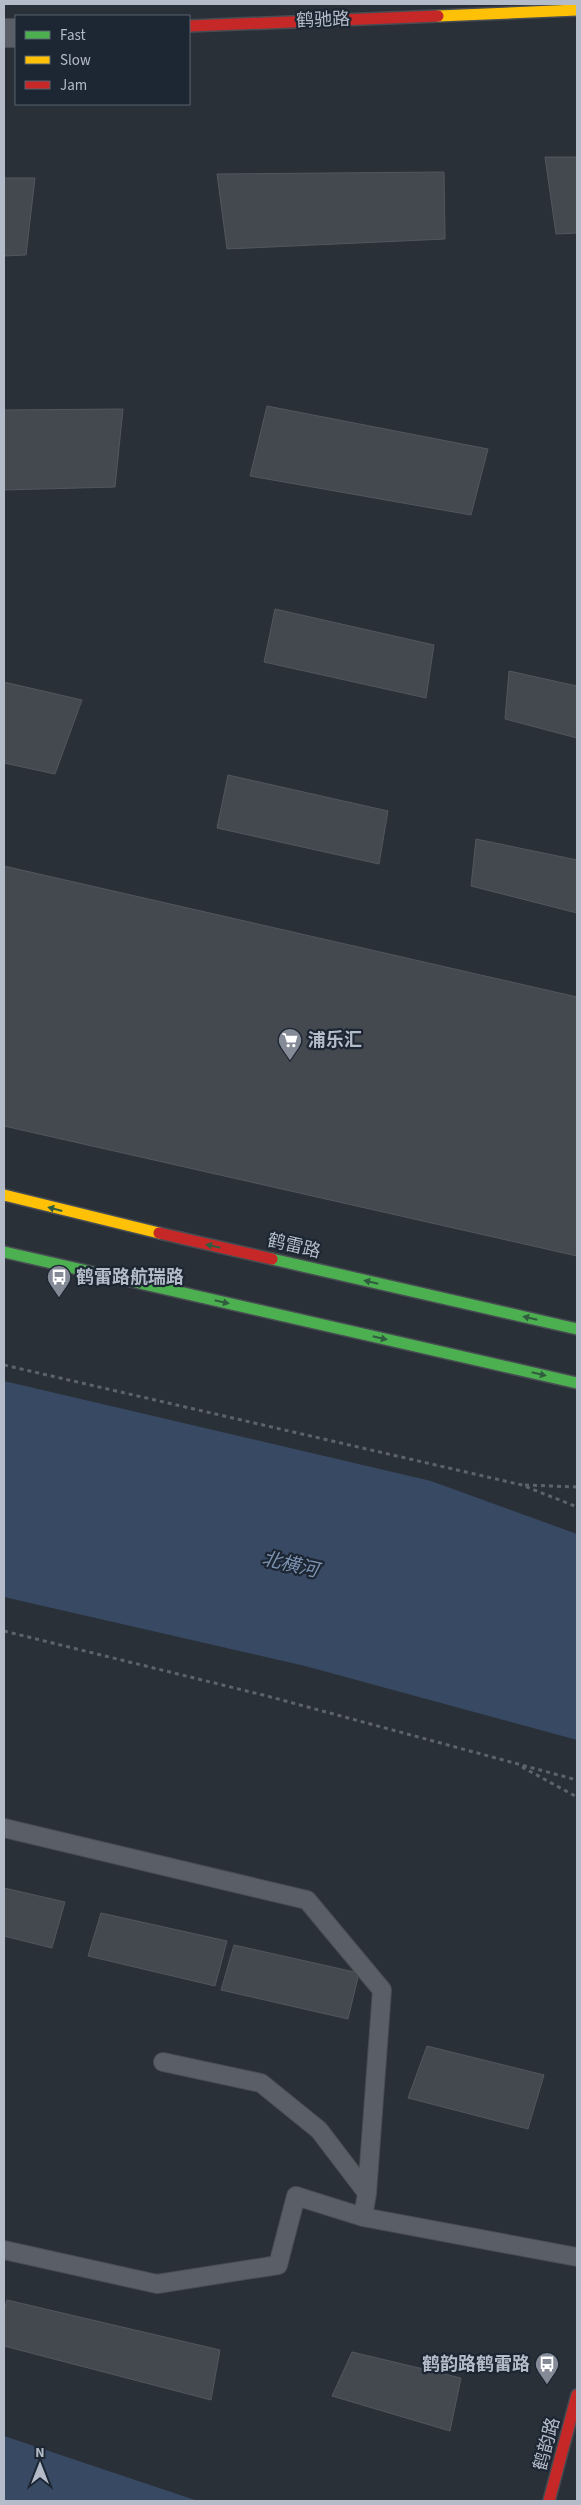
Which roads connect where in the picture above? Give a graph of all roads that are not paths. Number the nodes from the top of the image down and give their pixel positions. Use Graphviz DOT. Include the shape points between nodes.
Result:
graph roads {
  1 [pos="577,10"];
  2 [pos="190,26"];
  3 [pos="4,1195"];
  4 [pos="4,1252"];
  5 [pos="577,1329"];
  6 [pos="577,1383"];
  7 [pos="4,1828"];
  8 [pos="163,2062"];
  9 [pos="367,2193"];
  10 [pos="363,2216"];
  11 [pos="4,2250"];
  12 [pos="577,2257"];
  13 [pos="577,2395"];
  14 [pos="549,2501"];
  1 -- 2 [label="street, 鹤驰路"];
  5 -- 3 [label="street, 鹤雷路, one-way" via="72,1214"];
  4 -- 6 [label="street, one-way"];
  7 -- 9 [label="lane" via="307,1900 382,1990"];
  8 -- 9 [label="lane" via="261,2083 319,2130"];
  9 -- 10 [label="lane"];
  10 -- 11 [label="lane" via="296,2196 278,2265 158,2284"];
  10 -- 12 [label="lane"];
  13 -- 14 [label="street, 鹤韵路"];
}
